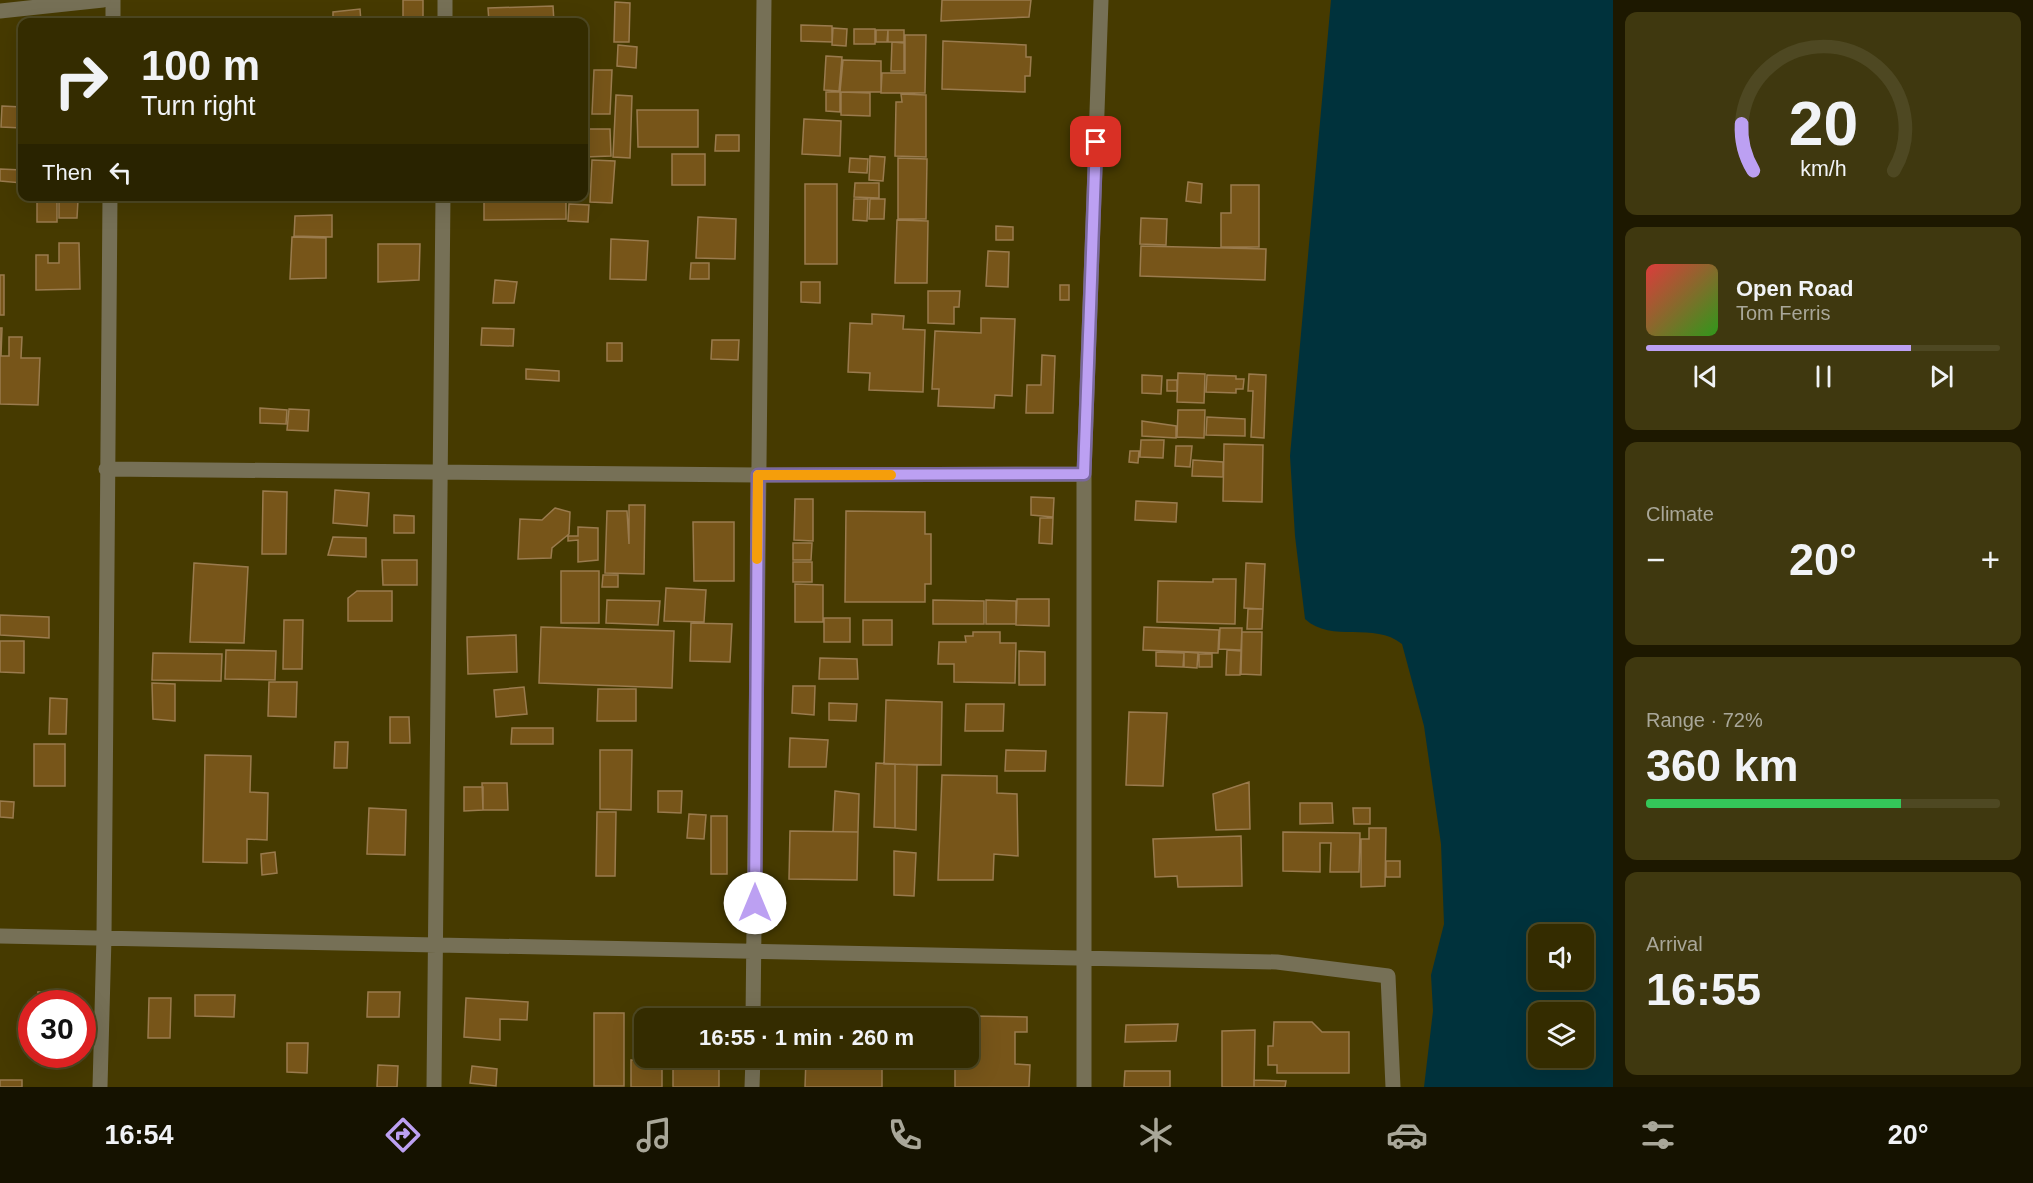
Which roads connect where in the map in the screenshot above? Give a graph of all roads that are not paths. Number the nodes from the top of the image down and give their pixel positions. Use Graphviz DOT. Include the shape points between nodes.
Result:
graph roads {
  1 [pos="103,0"];
  2 [pos="113,0"];
  3 [pos="445,0"];
  4 [pos="764,0"];
  5 [pos="1101,0"];
  6 [pos="0,11"];
  7 [pos="113,18"];
  8 [pos="445,18"];
  9 [pos="110,201"];
  10 [pos="443,201"];
  11 [pos="106,469"];
  12 [pos="439,473"];
  13 [pos="1084,474"];
  14 [pos="758,475"];
  15 [pos="0,936"];
  16 [pos="104,938"];
  17 [pos="437,944"];
  18 [pos="754,950"];
  19 [pos="1085,959"];
  20 [pos="753,1008"];
  21 [pos="753,1068"];
  22 [pos="100,1087"];
  23 [pos="434,1087"];
  24 [pos="752,1087"];
  25 [pos="1084,1087"];
  26 [pos="1393,1087"];
  1 -- 6 [label="street"];
  2 -- 7 [label="street"];
  3 -- 8 [label="street"];
  4 -- 14 [label="street"];
  5 -- 13 [label="street"];
  9 -- 11 [label="street"];
  10 -- 12 [label="street"];
  11 -- 12 [label="street"];
  11 -- 16 [label="street"];
  12 -- 14 [label="street"];
  12 -- 17 [label="street"];
  13 -- 14 [label="street"];
  13 -- 19 [label="street"];
  14 -- 18 [label="street"];
  15 -- 16 [label="street"];
  16 -- 17 [label="street"];
  16 -- 22 [label="street"];
  17 -- 18 [label="street"];
  17 -- 23 [label="street"];
  18 -- 19 [label="street"];
  18 -- 20 [label="street"];
  19 -- 25 [label="street"];
  19 -- 26 [label="street" via="1278,962 1388,976"];
  21 -- 24 [label="street"];
}
